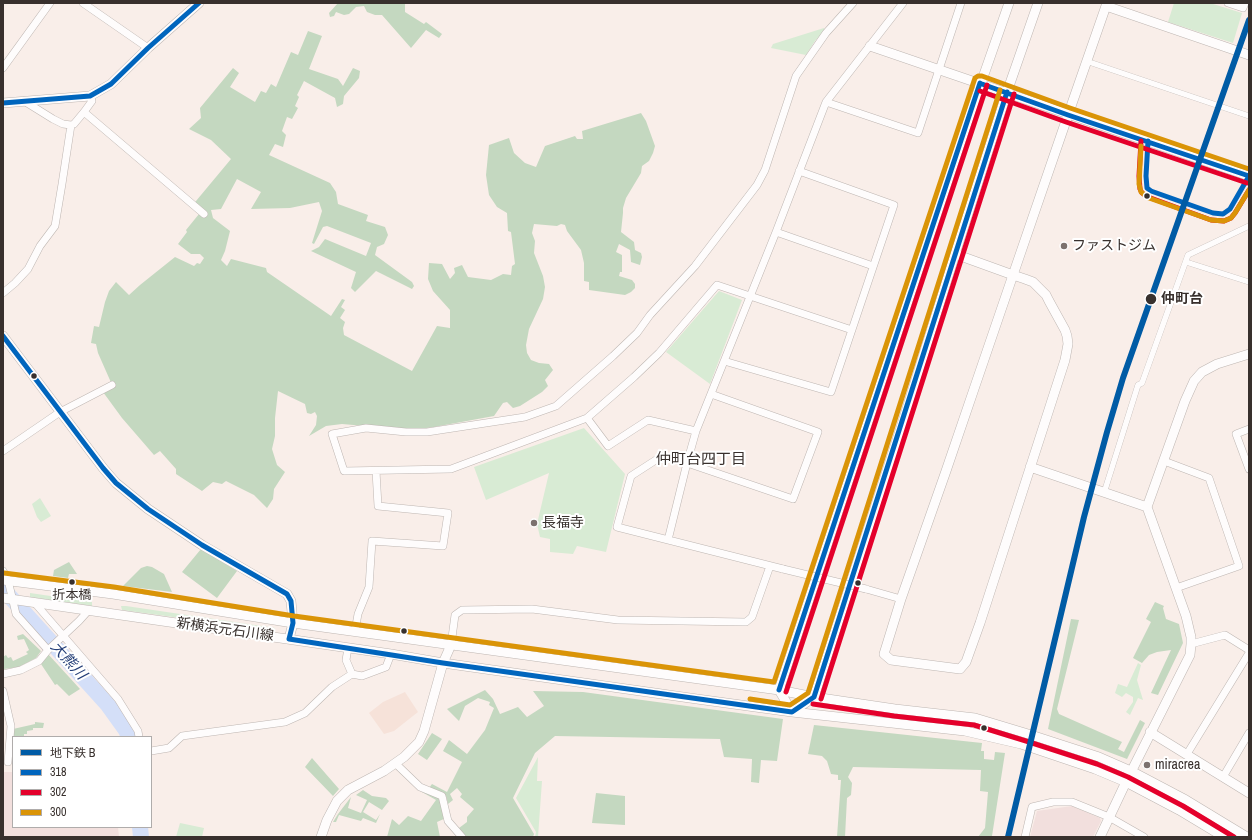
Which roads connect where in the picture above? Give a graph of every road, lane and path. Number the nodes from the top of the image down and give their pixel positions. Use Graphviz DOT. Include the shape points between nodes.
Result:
graph roads {
  1 [pos="50,3"];
  2 [pos="83,3"];
  3 [pos="199,3"];
  4 [pos="853,3"];
  5 [pos="903,3"];
  6 [pos="961,3"];
  7 [pos="1009,3"];
  8 [pos="1038,3"];
  9 [pos="1228,3"];
  10 [pos="1245,3"];
  11 [pos="1106,5"];
  12 [pos="870,46"];
  13 [pos="148,48"];
  14 [pos="1249,55"];
  15 [pos="1092,63"];
  16 [pos="3,68"];
  17 [pos="939,70"];
  18 [pos="980,83"];
  19 [pos="1007,92"];
  20 [pos="90,96"];
  21 [pos="24,101"];
  22 [pos="826,102"];
  23 [pos="3,103"];
  24 [pos="84,112"];
  25 [pos="1068,115"];
  26 [pos="1249,116"];
  27 [pos="70,125"];
  28 [pos="799,171"];
  29 [pos="1249,176"];
  30 [pos="204,214"];
  31 [pos="1249,226"];
  32 [pos="776,232"];
  33 [pos="955,254"];
  34 [pos="1186,262"];
  35 [pos="873,266"];
  36 [pos="1013,275"];
  37 [pos="1249,282"];
  38 [pos="3,293"];
  39 [pos="750,297"];
  40 [pos="852,330"];
  41 [pos="3,336"];
  42 [pos="1249,354"];
  43 [pos="724,361"];
  44 [pos="112,385"];
  45 [pos="711,394"];
  46 [pos="60,412"];
  47 [pos="587,418"];
  48 [pos="1249,429"];
  49 [pos="696,431"];
  50 [pos="3,451"];
  51 [pos="1164,461"];
  52 [pos="687,463"];
  53 [pos="1030,467"];
  54 [pos="1249,469"];
  55 [pos="376,471"];
  56 [pos="1104,493"];
  57 [pos="1147,507"];
  58 [pos="668,540"];
  59 [pos="770,566"];
  60 [pos="3,571"];
  61 [pos="5,580"];
  62 [pos="1176,588"];
  63 [pos="7,599"];
  64 [pos="902,599"];
  65 [pos="34,602"];
  66 [pos="88,611"];
  67 [pos="293,623"];
  68 [pos="355,631"];
  69 [pos="63,636"];
  70 [pos="289,639"];
  71 [pos="1191,644"];
  72 [pos="451,645"];
  73 [pos="348,648"];
  74 [pos="48,650"];
  75 [pos="1249,650"];
  76 [pos="1249,653"];
  77 [pos="391,654"];
  78 [pos="443,663"];
  79 [pos="3,674"];
  80 [pos="352,674"];
  81 [pos="779,690"];
  82 [pos="3,691"];
  83 [pos="814,697"];
  84 [pos="792,712"];
  85 [pos="1150,732"];
  86 [pos="1249,733"];
  87 [pos="139,736"];
  88 [pos="152,751"];
  89 [pos="1187,754"];
  90 [pos="8,763"];
  91 [pos="395,763"];
  92 [pos="1131,771"];
  93 [pos="1223,777"];
  94 [pos="1126,782"];
  95 [pos="1249,794"];
  96 [pos="1109,817"];
  97 [pos="321,837"];
  98 [pos="462,837"];
  99 [pos="1025,837"];
  100 [pos="1100,837"];
  101 [pos="1144,837"];
  102 [pos="1224,837"];
  103 [pos="1247,837"];
  1 -- 16 [label="street"];
  2 -- 13 [label="street"];
  3 -- 13 [label="street"];
  4 -- 55 [label="street" via="826,33 796,76 758,185 695,266 637,333 556,406 538,413 427,432 366,428 332,434 344,472"];
  5 -- 12 [label="street"];
  6 -- 17 [label="street"];
  7 -- 18 [label="street"];
  8 -- 19 [label="street"];
  9 -- 10 [label="street" via="1243,8"];
  11 -- 14 [label="street"];
  11 -- 25 [label="street"];
  12 -- 17 [label="street"];
  12 -- 22 [label="street"];
  13 -- 20 [label="street" via="111,84"];
  15 -- 26 [label="street"];
  17 -- 18 [label="street"];
  17 -- 22 [label="street" via="918,133"];
  18 -- 19 [label="street"];
  18 -- 81 [label="street"];
  19 -- 25 [label="street"];
  19 -- 33 [label="street"];
  20 -- 21 [label="street"];
  20 -- 24 [label="street" via="92,101"];
  21 -- 23 [label="street"];
  21 -- 27 [label="street" via="53,119"];
  22 -- 28 [label="street"];
  24 -- 27 [label="street"];
  24 -- 30 [label="street"];
  25 -- 29 [label="street"];
  25 -- 36 [label="street"];
  27 -- 38 [label="street" via="55,226 40,246 28,269"];
  28 -- 32 [label="street"];
  28 -- 35 [label="street" via="894,205"];
  31 -- 34 [label="street" via="1188,255"];
  32 -- 35 [label="street"];
  32 -- 39 [label="street"];
  33 -- 36 [label="street"];
  33 -- 83 [label="street"];
  34 -- 37 [label="street"];
  34 -- 56 [label="street" via="1142,383 1138,385"];
  35 -- 40 [label="street"];
  36 -- 53 [label="street" via="1033,282 1046,295 1067,336 1068,344"];
  36 -- 64 [label="street"];
  39 -- 40 [label="street"];
  39 -- 43 [label="street"];
  39 -- 47 [label="street" via="717,286 660,353"];
  40 -- 43 [label="street" via="831,392"];
  41 -- 46 [label="street"];
  42 -- 51 [label="street" via="1212,367 1202,372 1194,381"];
  43 -- 45 [label="street"];
  44 -- 46 [label="street"];
  45 -- 49 [label="street"];
  45 -- 52 [label="street" via="818,432 793,499"];
  46 -- 50 [label="street"];
  46 -- 67 [label="street" via="102,468 129,495 202,545 287,594 291,601"];
  47 -- 49 [label="street" via="608,446 648,420"];
  47 -- 55 [label="street" via="451,469"];
  48 -- 54 [label="street" via="1236,434"];
  49 -- 52 [label="street"];
  51 -- 57 [label="street"];
  51 -- 62 [label="street" via="1209,478 1239,566"];
  52 -- 58 [label="street"];
  52 -- 58 [label="street" via="662,456 630,476 617,527"];
  53 -- 56 [label="street"];
  53 -- 64 [label="street" via="980,623 966,662 960,669 891,660 884,654"];
  55 -- 68 [label="street" via="378,506 448,513 443,546 372,541 369,587 358,614"];
  56 -- 57 [label="street"];
  57 -- 62 [label="street"];
  58 -- 59 [label="street"];
  59 -- 64 [label="street, bridge"];
  59 -- 72 [label="street" via="752,617 746,622 618,620 532,609 462,610 455,615"];
  60 -- 61 [label="street"];
  61 -- 63 [label="street"];
  61 -- 67 [label="street, 新横浜元石川線" via="113,594"];
  62 -- 71 [label="street" via="1186,616"];
  63 -- 65 [label="street, 新横浜元石川線"];
  63 -- 74 [label="street" via="16,614"];
  65 -- 66 [label="street, 新横浜元石川線"];
  65 -- 69 [label="street"];
  66 -- 69 [label="street"];
  66 -- 70 [label="street, 新横浜元石川線"];
  67 -- 68 [label="street, 新横浜元石川線"];
  67 -- 70 [label="street"];
  68 -- 72 [label="street, 新横浜元石川線"];
  69 -- 74 [label="street"];
  69 -- 87 [label="street" via="118,698"];
  70 -- 73 [label="street, 新横浜元石川線"];
  71 -- 75 [label="street" via="1225,635"];
  71 -- 85 [label="street" via="1190,655"];
  72 -- 78 [label="street"];
  72 -- 81 [label="street, 新横浜元石川線"];
  73 -- 77 [label="street, 新横浜元石川線"];
  73 -- 80 [label="street" via="346,660"];
  74 -- 79 [label="street" via="39,661 21,670"];
  76 -- 89 [label="street"];
  77 -- 78 [label="street, 新横浜元石川線"];
  77 -- 80 [label="street" via="386,667 362,676"];
  78 -- 84 [label="street, 新横浜元石川線"];
  78 -- 91 [label="street" via="419,742"];
  80 -- 88 [label="street" via="332,687 305,713 285,722 182,736 168,748"];
  81 -- 83 [label="street, 新横浜元石川線"];
  81 -- 84 [label="street"];
  82 -- 90 [label="street" via="11,726"];
  83 -- 84 [label="street"];
  83 -- 92 [label="street, 新横浜元石川線" via="975,718 1099,758"];
  84 -- 94 [label="street, 新横浜元石川線" via="965,731 1021,744"];
  85 -- 89 [label="street"];
  85 -- 92 [label="street"];
  86 -- 93 [label="street"];
  89 -- 93 [label="street"];
  91 -- 97 [label="street" via="348,790 337,801"];
  91 -- 98 [label="street" via="420,787 442,796 448,821"];
  92 -- 94 [label="street"];
  92 -- 103 [label="street, 新横浜元石川線"];
  93 -- 95 [label="street"];
  94 -- 96 [label="street"];
  94 -- 102 [label="street, 新横浜元石川線"];
  96 -- 99 [label="street" via="1072,802 1053,802 1032,807"];
  96 -- 100 [label="street"];
  96 -- 101 [label="street"];
}
